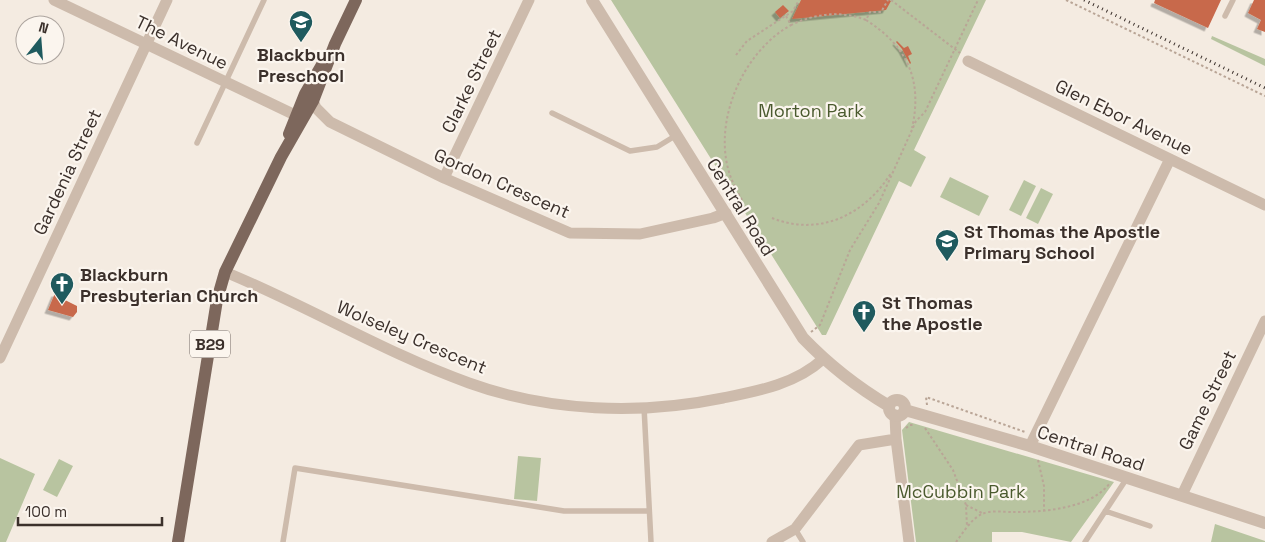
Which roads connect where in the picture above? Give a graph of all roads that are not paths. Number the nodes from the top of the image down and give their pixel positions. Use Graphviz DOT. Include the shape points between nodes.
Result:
graph roads {
  1 [pos="167,0"];
  2 [pos="264,0"];
  3 [pos="356,0"];
  4 [pos="529,0"];
  5 [pos="592,0"];
  6 [pos="1233,0"];
  7 [pos="62,2"];
  8 [pos="1225,16"];
  9 [pos="146,44"];
  10 [pos="335,44"];
  11 [pos="968,61"];
  12 [pos="225,82"];
  13 [pos="313,101"];
  14 [pos="552,113"];
  15 [pos="302,118"];
  16 [pos="330,122"];
  17 [pos="675,136"];
  18 [pos="197,143"];
  19 [pos="1170,159"];
  20 [pos="444,178"];
  21 [pos="1265,205"];
  22 [pos="726,213"];
  23 [pos="225,272"];
  24 [pos="1265,321"];
  25 [pos="0,358"];
  26 [pos="823,359"];
  27 [pos="644,407"];
  28 [pos="896,410"];
  29 [pos="896,439"];
  30 [pos="1033,441"];
  31 [pos="1127,478"];
  32 [pos="1182,495"];
  33 [pos="1105,510"];
  34 [pos="649,511"];
  35 [pos="1265,523"];
  36 [pos="1150,526"];
  37 [pos="795,529"];
  38 [pos="178,542"];
  39 [pos="283,542"];
  40 [pos="651,542"];
  41 [pos="772,542"];
  42 [pos="803,542"];
  43 [pos="909,542"];
  44 [pos="1085,542"];
  1 -- 9 [label="street, Gardenia Street"];
  2 -- 12 [label="lane"];
  3 -- 10 [label="main road, B29"];
  4 -- 20 [label="street, Clarke Street"];
  5 -- 17 [label="street, Central Road"];
  6 -- 8 [label="lane"];
  7 -- 9 [label="street, The Avenue"];
  9 -- 12 [label="street, The Avenue"];
  9 -- 25 [label="street, Gardenia Street"];
  10 -- 13 [label="main road, B29"];
  10 -- 15 [label="main road, B29" via="315,75"];
  11 -- 19 [label="street, Glen Ebor Avenue"];
  12 -- 15 [label="street, The Avenue"];
  12 -- 18 [label="lane"];
  13 -- 15 [label="main road, B29"];
  13 -- 16 [label="street, Gordon Crescent"];
  14 -- 17 [label="lane" via="630,151 657,147"];
  15 -- 16 [label="street, Gordon Crescent"];
  15 -- 23 [label="main road, B29"];
  16 -- 20 [label="street, Gordon Crescent"];
  17 -- 22 [label="street, Central Road"];
  19 -- 21 [label="street, Glen Ebor Avenue"];
  19 -- 30 [label="street"];
  20 -- 22 [label="street, Gordon Crescent" via="570,233 640,234"];
  22 -- 26 [label="street, Central Road" via="803,338"];
  23 -- 27 [label="street, Wolseley Crescent" via="385,348 470,384 545,403 620,409"];
  23 -- 38 [label="main road, B29" via="217,300"];
  24 -- 32 [label="street, Game Street"];
  26 -- 27 [label="street, Wolseley Crescent" via="801,376 760,390 696,404"];
  26 -- 28 [label="street, Central Road"];
  27 -- 34 [label="lane"];
  28 -- 29 [label="street"];
  28 -- 30 [label="street, Central Road"];
  29 -- 37 [label="street" via="859,445"];
  29 -- 43 [label="street"];
  30 -- 31 [label="street, Central Road"];
  31 -- 32 [label="street, Central Road"];
  31 -- 33 [label="lane"];
  32 -- 35 [label="street, Central Road"];
  33 -- 36 [label="lane"];
  33 -- 44 [label="lane"];
  34 -- 39 [label="lane" via="564,511 295,468"];
  34 -- 40 [label="lane"];
  37 -- 41 [label="street"];
  37 -- 42 [label="lane"];
}
